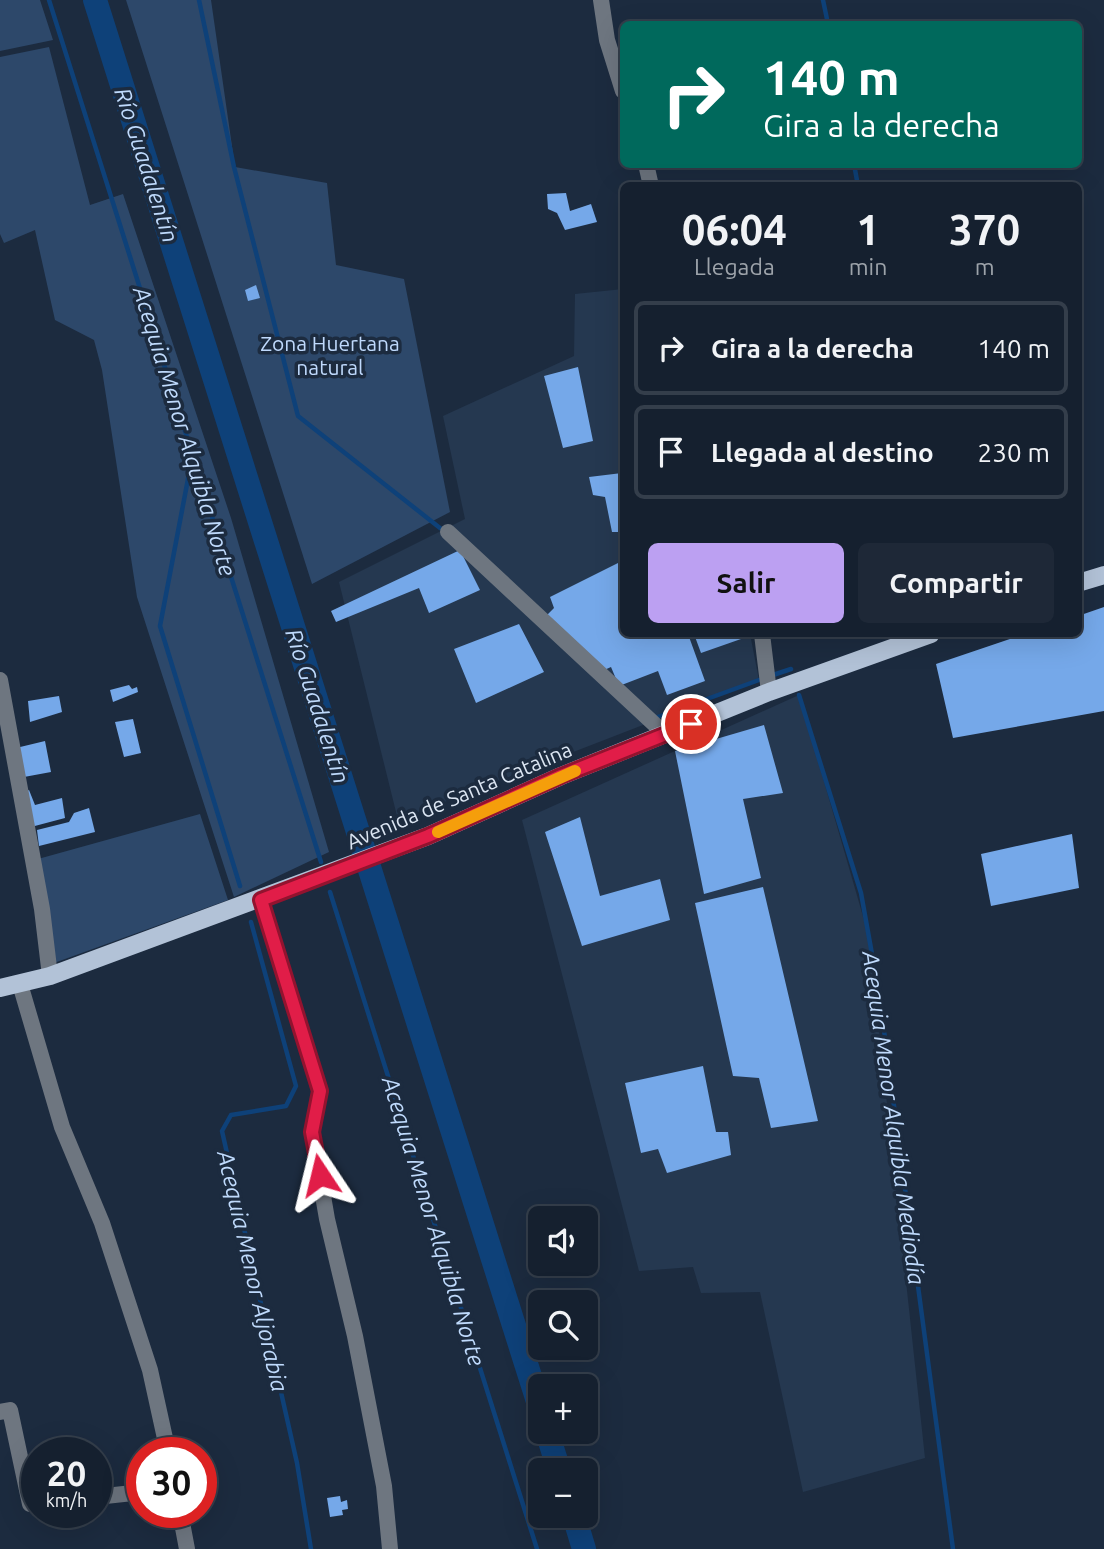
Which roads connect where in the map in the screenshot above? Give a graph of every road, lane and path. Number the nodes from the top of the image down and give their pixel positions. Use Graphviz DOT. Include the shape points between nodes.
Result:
graph roads {
  1 [pos="600,0"];
  2 [pos="620,81"];
  3 [pos="448,532"];
  4 [pos="1104,575"];
  5 [pos="1082,582"];
  6 [pos="762,637"];
  7 [pos="923,637"];
  8 [pos="0,680"];
  9 [pos="769,692"];
  10 [pos="665,734"];
  11 [pos="261,900"];
  12 [pos="50,976"];
  13 [pos="20,984"];
  14 [pos="0,988"];
  15 [pos="0,1412"];
  16 [pos="165,1437"];
  17 [pos="21,1462"];
  18 [pos="183,1528"];
  19 [pos="187,1549"];
  20 [pos="390,1549"];
  1 -- 2 [label="street"];
  3 -- 10 [label="street"];
  4 -- 5 [label="main road"];
  6 -- 9 [label="street"];
  7 -- 9 [label="main road, Avenida de Santa Catalina"];
  8 -- 12 [label="street"];
  9 -- 10 [label="main road, Avenida de Santa Catalina"];
  10 -- 11 [label="main road, Avenida de Santa Catalina" via="428,836"];
  11 -- 12 [label="main road, Avenida de Santa Catalina"];
  11 -- 20 [label="street" via="320,1091 312,1132 384,1486"];
  12 -- 13 [label="main road, Avenida de Santa Catalina"];
  13 -- 14 [label="main road, Avenida de Santa Catalina"];
  13 -- 16 [label="street" via="62,1127 102,1223 150,1370"];
  15 -- 17 [label="street" via="10,1410"];
  18 -- 19 [label="street"];
}
